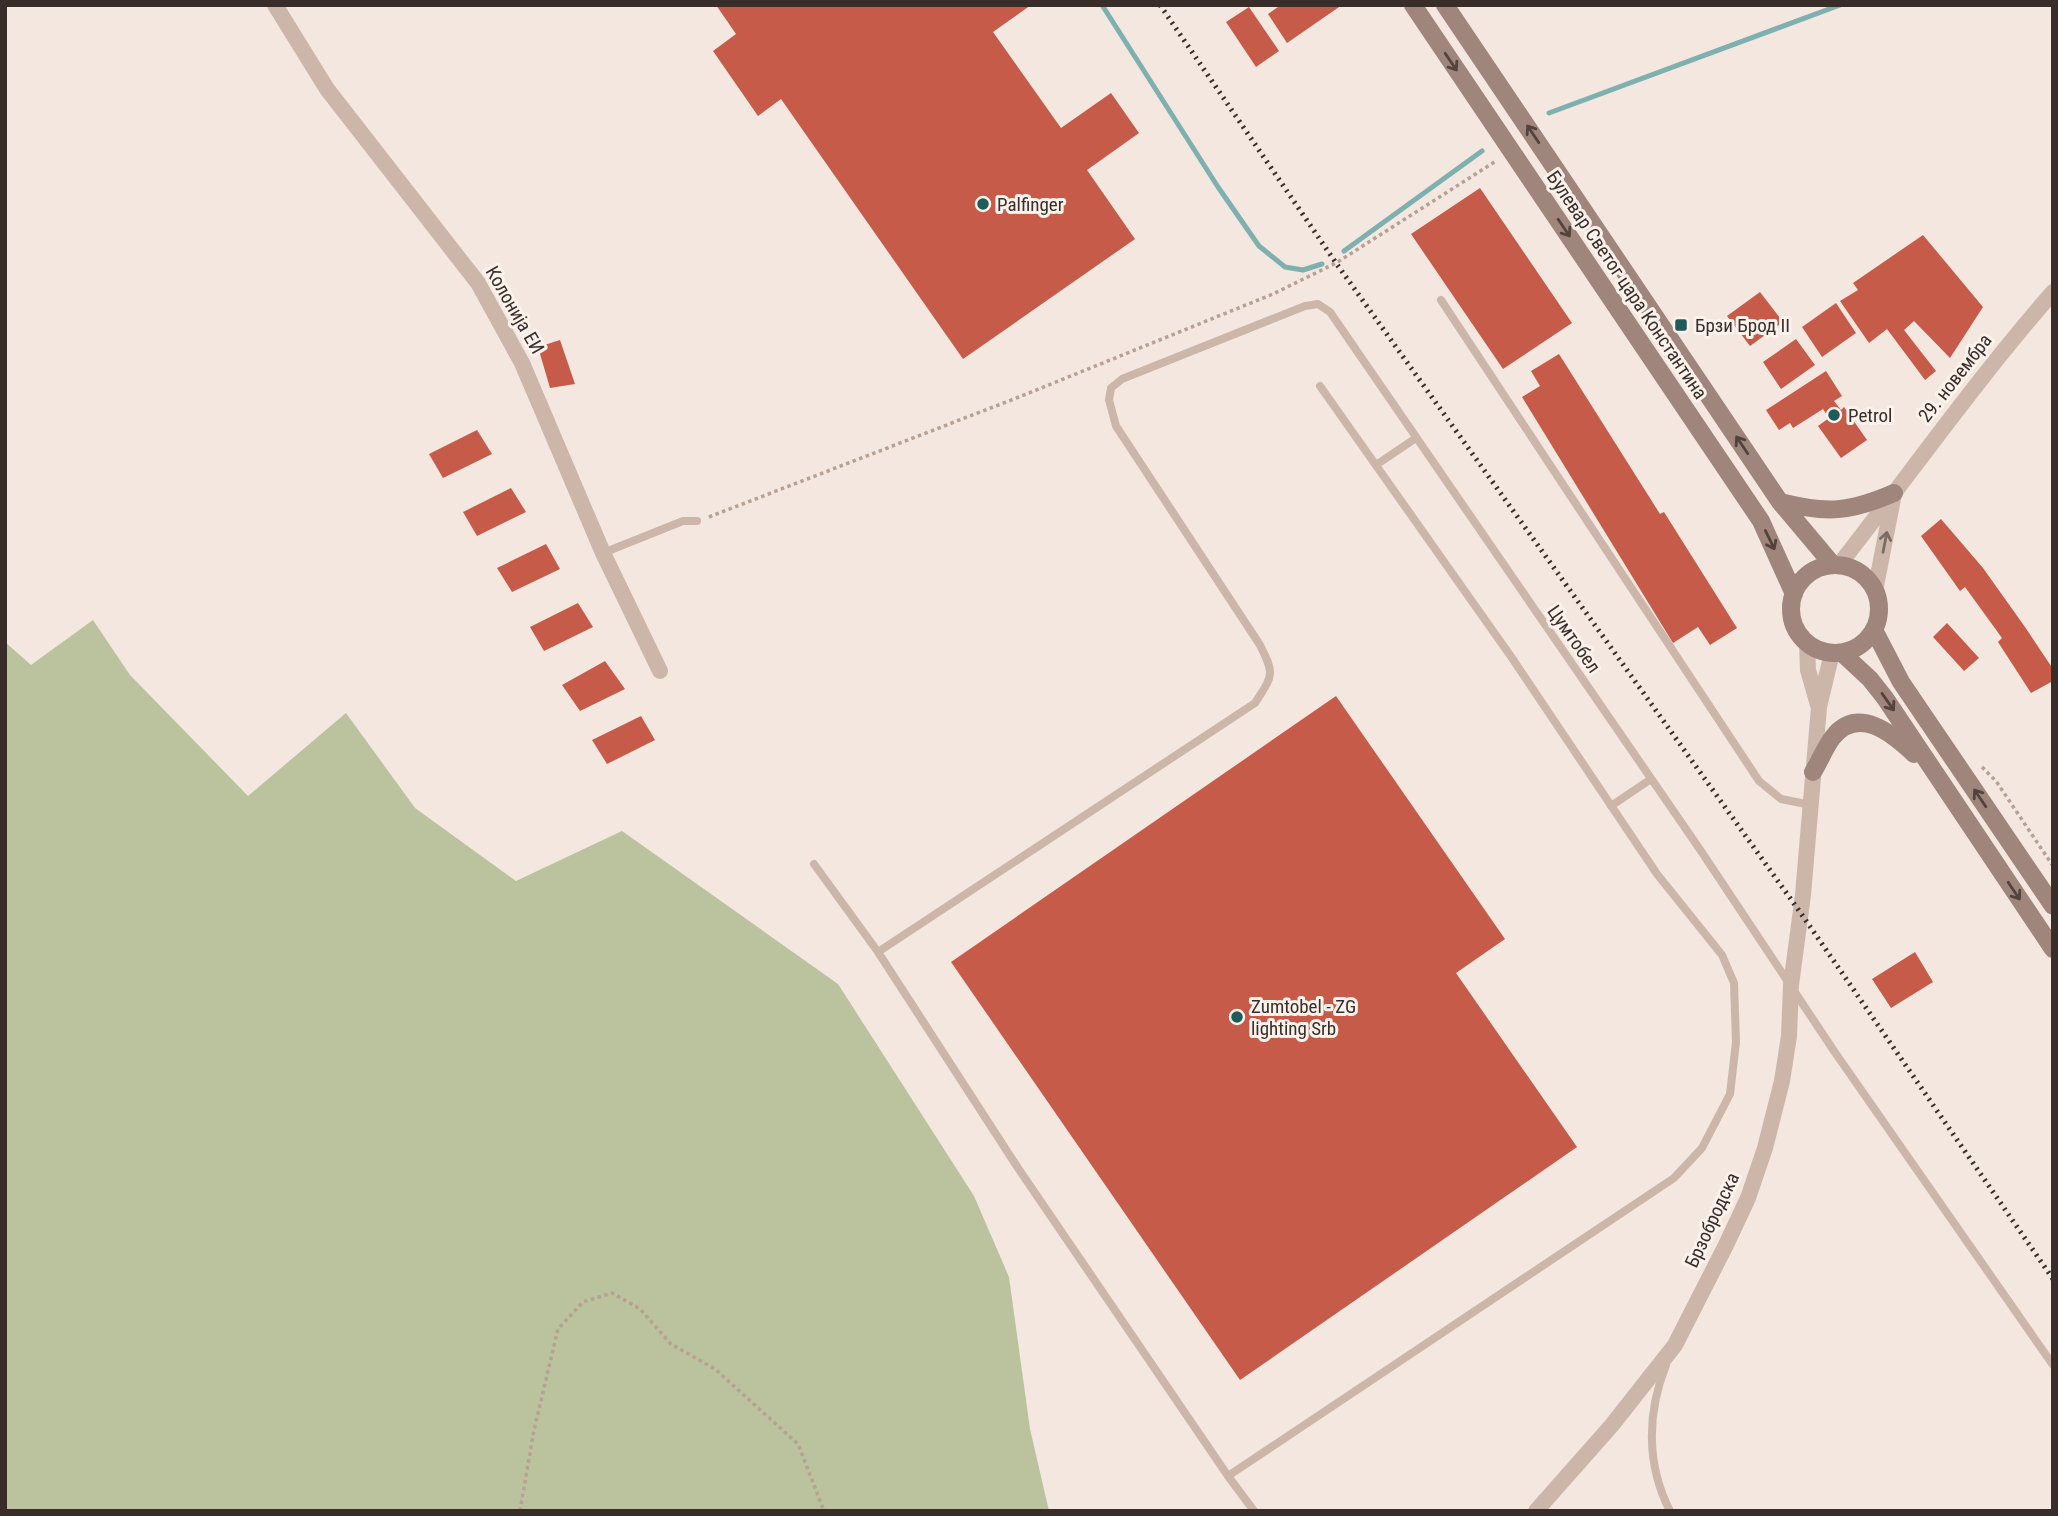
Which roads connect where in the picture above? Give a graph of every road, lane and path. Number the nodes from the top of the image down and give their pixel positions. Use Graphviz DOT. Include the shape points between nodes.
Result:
graph roads {
  1 [pos="275,5"];
  2 [pos="1413,5"];
  3 [pos="1446,5"];
  4 [pos="1512,151"];
  5 [pos="2053,292"];
  6 [pos="1441,300"];
  7 [pos="1320,386"];
  8 [pos="1416,438"];
  9 [pos="1376,466"];
  10 [pos="1894,494"];
  11 [pos="1780,502"];
  12 [pos="697,521"];
  13 [pos="603,553"];
  14 [pos="1836,565"];
  15 [pos="1875,591"];
  16 [pos="1794,594"];
  17 [pos="1874,630"];
  18 [pos="1807,642"];
  19 [pos="1837,653"];
  20 [pos="660,671"];
  21 [pos="1819,707"];
  22 [pos="1813,772"];
  23 [pos="1936,774"];
  24 [pos="1651,779"];
  25 [pos="1611,806"];
  26 [pos="1811,806"];
  27 [pos="814,864"];
  28 [pos="2053,906"];
  29 [pos="2053,949"];
  30 [pos="878,952"];
  31 [pos="1791,985"];
  32 [pos="1675,1345"];
  33 [pos="2053,1365"];
  34 [pos="1228,1476"];
  35 [pos="520,1511"];
  36 [pos="824,1511"];
  37 [pos="1254,1511"];
  38 [pos="1536,1511"];
  39 [pos="1670,1511"];
  1 -- 13 [label="street, Колонија ЕИ" via="327,89 478,283 522,363"];
  2 -- 4 [label="main road, Булевар Светог цара Константина, one-way"];
  11 -- 3 [label="main road, Булевар Светог цара Константина, one-way"];
  4 -- 12 [label="path" via="1336,262 1273,294"];
  4 -- 16 [label="main road, Булевар Светог цара Константина, one-way" via="1761,521"];
  5 -- 10 [label="street, 29. новембра"];
  6 -- 26 [label="lane" via="1759,781 1781,799"];
  7 -- 9 [label="lane"];
  8 -- 9 [label="lane"];
  8 -- 24 [label="lane, Цумтобел"];
  8 -- 30 [label="lane, Цумтобел" via="1330,312 1318,304 1122,379 1111,388 1109,400 1116,426 1260,645 1272,668 1269,682 1255,703"];
  9 -- 25 [label="lane"];
  10 -- 11 [label="main road" via="1841,510 1812,510"];
  10 -- 14 [label="street, 29. новембра"];
  15 -- 10 [label="street, 29. новембра, one-way"];
  11 -- 14 [label="main road, Булевар Светог цара Константина"];
  12 -- 13 [label="lane" via="683,521"];
  13 -- 20 [label="street, Колонија ЕИ"];
  14 -- 15 [label="main road" via="1864,576"];
  14 -- 16 [label="main road" via="1813,571"];
  15 -- 17 [label="main road" via="1879,607"];
  16 -- 18 [label="main road" via="1792,615"];
  17 -- 19 [label="main road" via="1860,645"];
  28 -- 17 [label="main road, one-way" via="1901,682"];
  18 -- 19 [label="main road"];
  18 -- 21 [label="street" via="1808,670"];
  19 -- 21 [label="street"];
  19 -- 23 [label="main road, one-way" via="1870,679"];
  21 -- 22 [label="street, Брзобродска"];
  22 -- 23 [label="main road" via="1833,736 1847,725 1871,723 1895,737"];
  22 -- 26 [label="street, Брзобродска"];
  23 -- 29 [label="main road, one-way"];
  24 -- 25 [label="lane"];
  24 -- 31 [label="lane, Цумтобел"];
  25 -- 34 [label="lane" via="1657,874 1722,955 1734,983 1736,1041 1730,1094 1702,1148 1674,1178"];
  26 -- 31 [label="street, Брзобродска"];
  27 -- 30 [label="lane"];
  30 -- 34 [label="lane" via="1018,1168"];
  31 -- 32 [label="street, Брзобродска" via="1782,1081 1765,1148 1737,1222"];
  31 -- 33 [label="lane, Цумтобел"];
  32 -- 38 [label="street, Брзобродска"];
  32 -- 39 [label="lane" via="1652,1416 1651,1444 1655,1472"];
  34 -- 37 [label="lane"];
  35 -- 36 [label="path" via="558,1329 583,1303 612,1293 640,1309 671,1344 715,1369 798,1444"];
}
